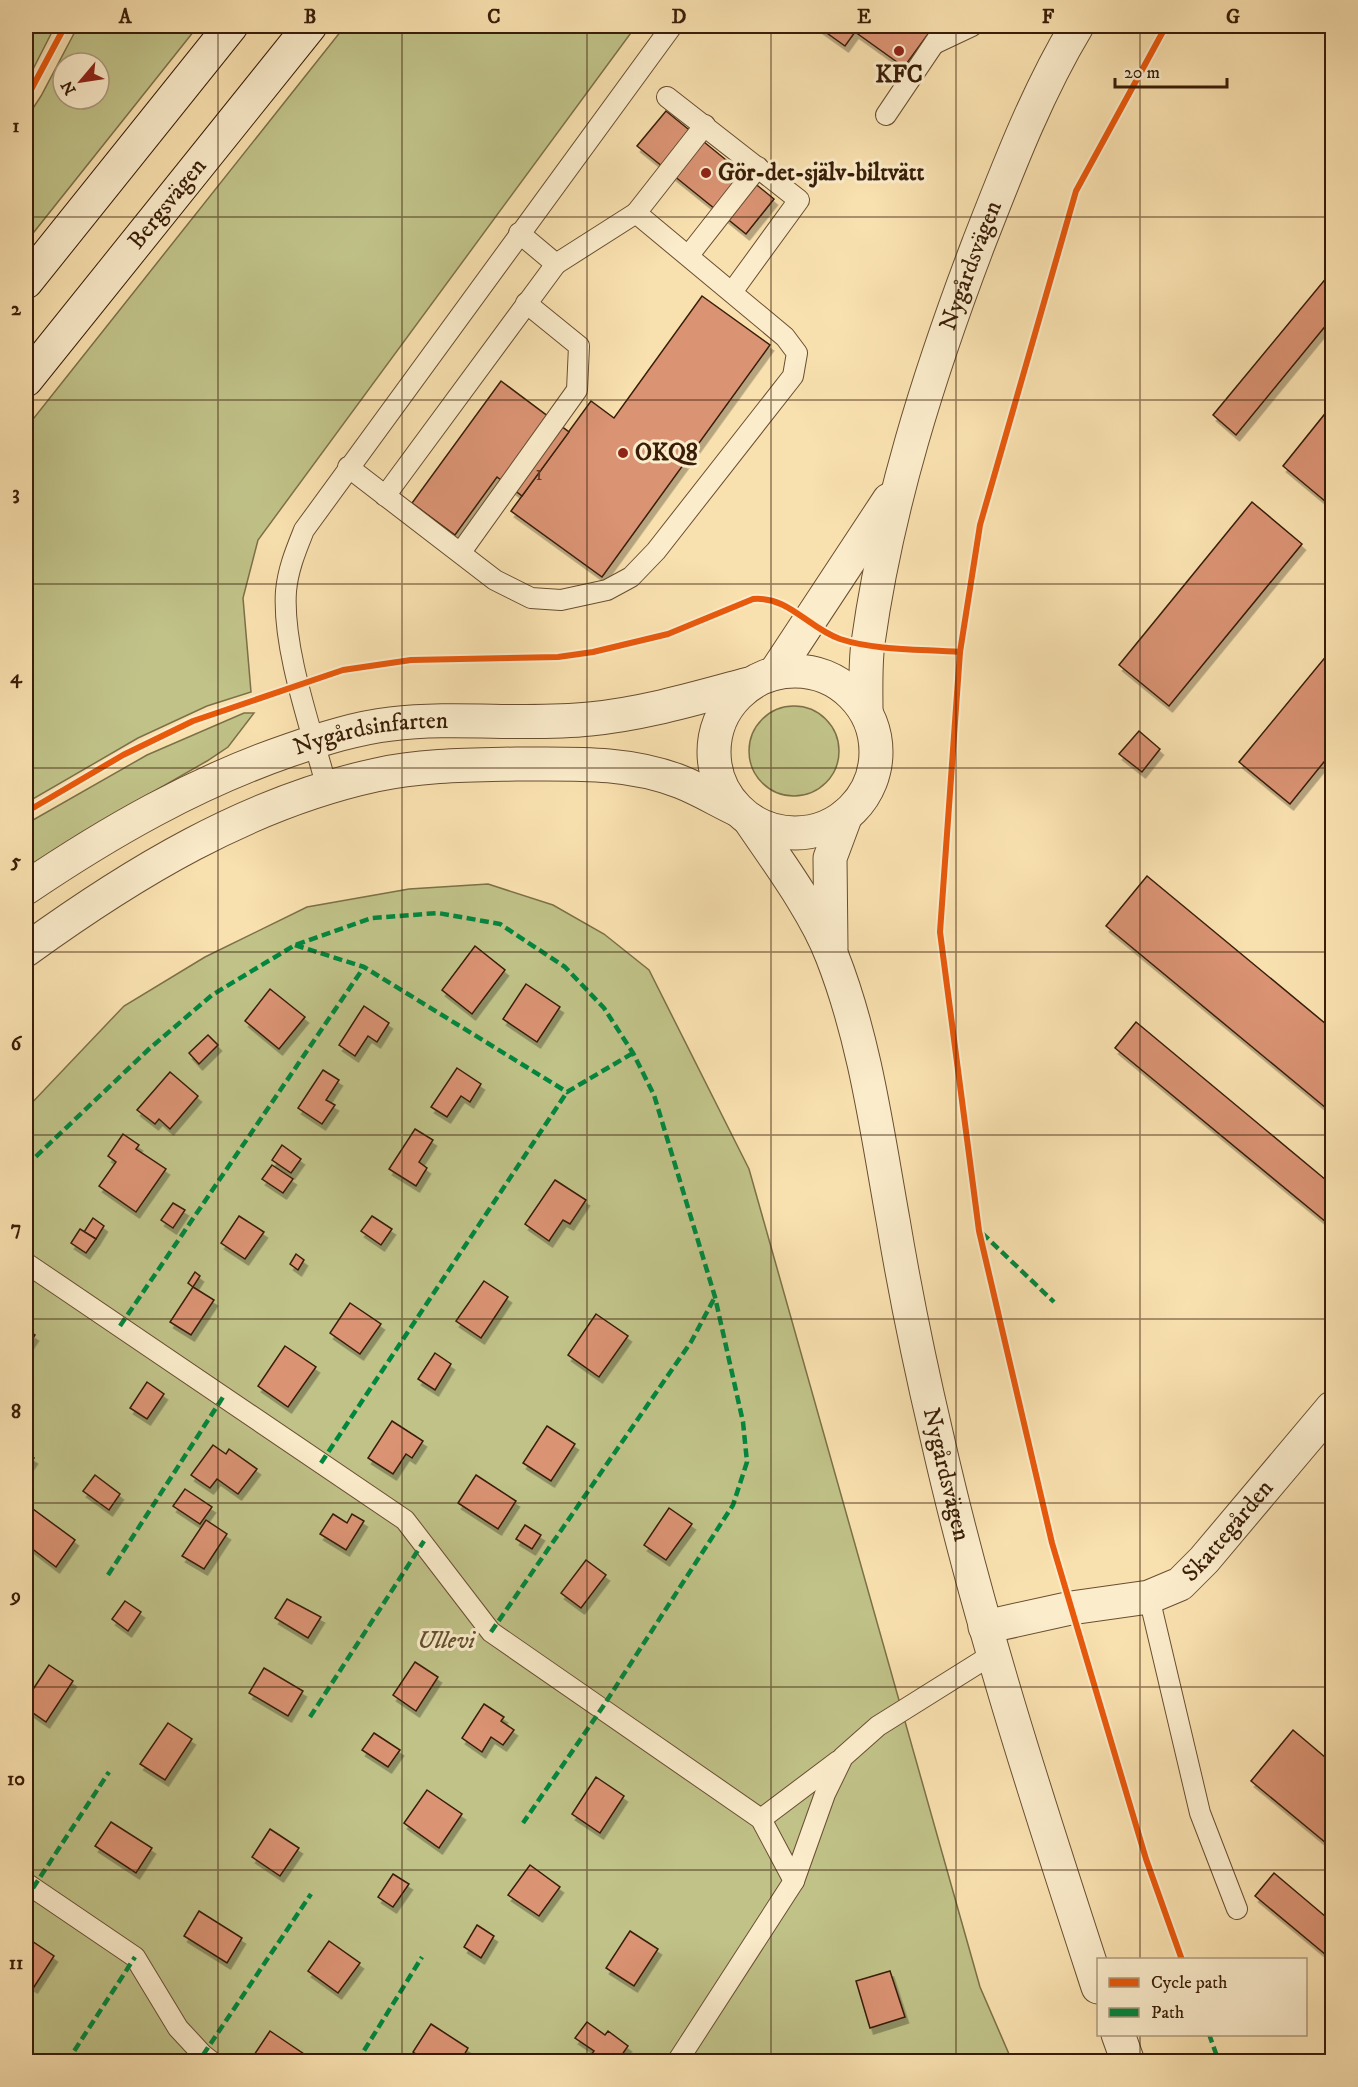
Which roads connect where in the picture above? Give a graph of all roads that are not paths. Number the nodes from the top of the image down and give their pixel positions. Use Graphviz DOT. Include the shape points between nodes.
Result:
graph roads {
  1 [pos="231,26"];
  2 [pos="310,26"];
  3 [pos="672,26"];
  4 [pos="946,26"];
  5 [pos="972,26"];
  6 [pos="1069,34"];
  7 [pos="936,43"];
  8 [pos="667,97"];
  9 [pos="886,115"];
  10 [pos="705,125"];
  11 [pos="758,167"];
  12 [pos="636,213"];
  13 [pos="519,234"];
  14 [pos="689,255"];
  15 [pos="556,264"];
  16 [pos="26,282"];
  17 [pos="732,292"];
  18 [pos="526,303"];
  19 [pos="26,380"];
  20 [pos="348,467"];
  21 [pos="898,486"];
  22 [pos="385,496"];
  23 [pos="461,552"];
  24 [pos="762,678"];
  25 [pos="866,711"];
  26 [pos="315,742"];
  27 [pos="327,788"];
  28 [pos="744,815"];
  29 [pos="846,815"];
  30 [pos="26,888"];
  31 [pos="26,950"];
  32 [pos="831,953"];
  33 [pos="26,1263"];
  34 [pos="1332,1408"];
  35 [pos="1149,1597"];
  36 [pos="989,1641"];
  37 [pos="843,1757"];
  38 [pos="761,1819"];
  39 [pos="794,1881"];
  40 [pos="26,1883"];
  41 [pos="1237,1909"];
  42 [pos="1097,1984"];
  43 [pos="1119,2036"];
  44 [pos="212,2061"];
  45 [pos="677,2061"];
  46 [pos="1128,2061"];
  1 -- 16 [label="street"];
  2 -- 19 [label="street, Bergsvägen"];
  3 -- 13 [label="lane"];
  4 -- 7 [label="lane"];
  5 -- 7 [label="lane"];
  6 -- 21 [label="street, Nygårdsvägen" via="1005,176 967,276"];
  7 -- 9 [label="lane"];
  8 -- 10 [label="lane"];
  10 -- 11 [label="lane"];
  10 -- 12 [label="lane"];
  11 -- 14 [label="lane"];
  11 -- 17 [label="lane" via="799,200"];
  12 -- 14 [label="lane"];
  12 -- 15 [label="lane"];
  13 -- 15 [label="lane"];
  13 -- 20 [label="lane"];
  14 -- 17 [label="lane"];
  15 -- 18 [label="lane"];
  17 -- 23 [label="lane" via="785,337 797,353 793,376 632,577 607,590 561,600 531,598 495,580"];
  18 -- 22 [label="lane"];
  18 -- 23 [label="lane" via="579,346 577,390"];
  20 -- 22 [label="lane"];
  20 -- 26 [label="lane" via="304,530 292,560 286,591 287,623"];
  21 -- 24 [label="street, Nygårdsvägen"];
  21 -- 25 [label="street, Nygårdsvägen" via="868,645"];
  22 -- 23 [label="lane"];
  24 -- 25 [label="street" via="810,672 826,677 842,686"];
  24 -- 26 [label="street, Nygårdsinfarten" via="649,710 589,719 399,723"];
  24 -- 28 [label="street" via="725,710 714,744 718,780"];
  25 -- 29 [label="street" via="875,738 875,767 865,794"];
  26 -- 27 [label="lane"];
  26 -- 30 [label="street, Nygårdsinfarten" via="260,761 162,804 83,849"];
  27 -- 28 [label="street, Nygårdsinfarten" via="377,775 437,767 602,764 672,779"];
  27 -- 31 [label="street, Nygårdsinfarten" via="213,833 141,872"];
  28 -- 29 [label="street" via="762,826 791,833 819,829"];
  28 -- 32 [label="street, Nygårdsvägen" via="788,876"];
  29 -- 32 [label="street, Nygårdsvägen" via="830,858"];
  32 -- 36 [label="street, Nygårdsvägen" via="854,1022 869,1085 897,1247 937,1437"];
  33 -- 38 [label="lane" via="405,1520 491,1632"];
  34 -- 35 [label="street, Skattegården" via="1204,1560 1180,1584"];
  35 -- 36 [label="street, Skattegården" via="1071,1608"];
  35 -- 41 [label="lane" via="1200,1813"];
  36 -- 37 [label="lane"];
  36 -- 42 [label="street, Nygårdsvägen"];
  37 -- 38 [label="lane"];
  37 -- 39 [label="lane" via="825,1794"];
  38 -- 39 [label="lane"];
  39 -- 45 [label="lane"];
  40 -- 44 [label="lane" via="135,1958 178,2028"];
  43 -- 46 [label="street"];
}
